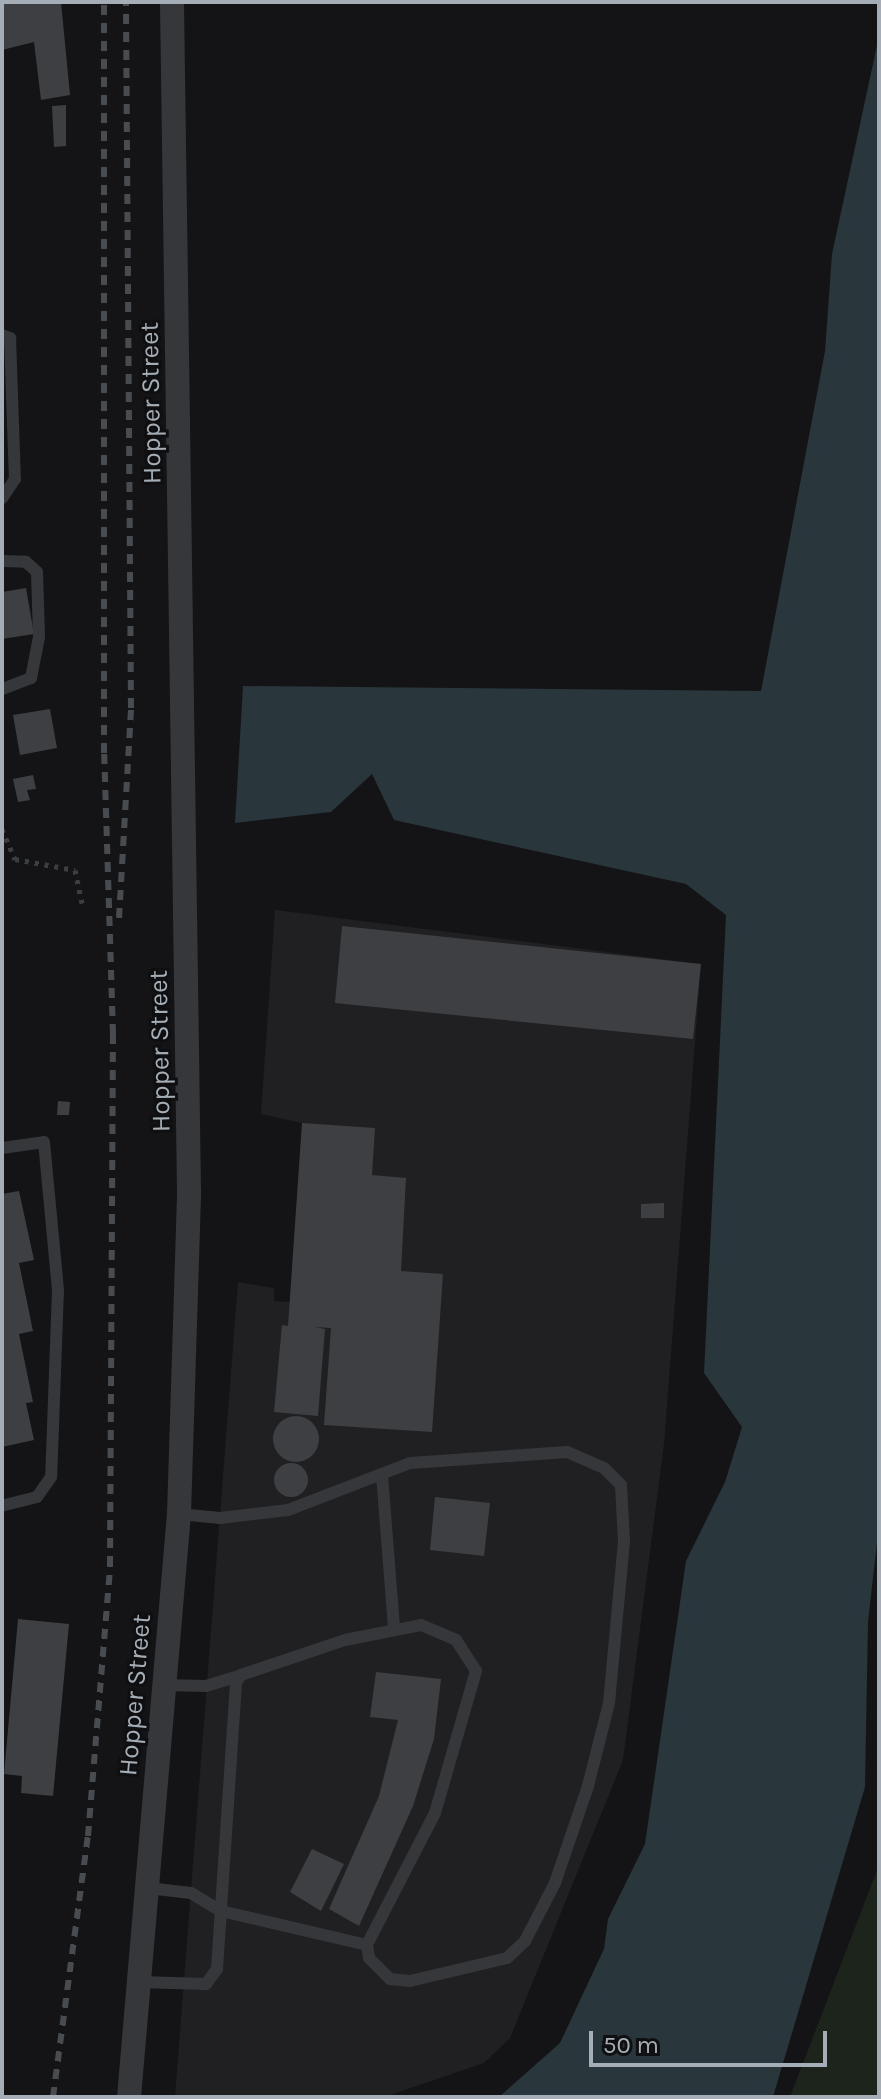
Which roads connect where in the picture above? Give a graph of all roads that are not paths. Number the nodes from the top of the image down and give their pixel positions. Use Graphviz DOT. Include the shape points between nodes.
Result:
graph roads {
  1 [pos="172,2"];
  2 [pos="2,335"];
  3 [pos="2,498"];
  4 [pos="2,561"];
  5 [pos="2,689"];
  6 [pos="2,1148"];
  7 [pos="382,1475"];
  8 [pos="2,1506"];
  9 [pos="179,1514"];
  10 [pos="394,1628"];
  11 [pos="241,1675"];
  12 [pos="164,1685"];
  13 [pos="148,1888"];
  14 [pos="221,1911"];
  15 [pos="367,1945"];
  16 [pos="139,1982"];
  17 [pos="129,2097"];
  1 -- 9 [label="street, Hopper Street" via="189,1191"];
  2 -- 3 [label="lane" via="10,338 15,479"];
  4 -- 5 [label="lane" via="26,562 37,572 39,637 31,678"];
  6 -- 8 [label="lane" via="44,1142 58,1290 51,1477 37,1497"];
  7 -- 9 [label="lane" via="288,1510 220,1518"];
  7 -- 10 [label="lane"];
  7 -- 15 [label="lane" via="410,1463 567,1452 604,1468 621,1485 624,1541 609,1703 564,1855 525,1941 507,1958 410,1981 377,1971"];
  9 -- 12 [label="street, Hopper Street"];
  10 -- 11 [label="lane"];
  10 -- 15 [label="lane" via="421,1625 456,1640 476,1671 435,1813"];
  11 -- 12 [label="lane" via="206,1686"];
  11 -- 14 [label="lane" via="236,1682"];
  12 -- 13 [label="street, Hopper Street"];
  13 -- 14 [label="lane" via="191,1893"];
  13 -- 16 [label="street, Hopper Street"];
  14 -- 15 [label="lane"];
  14 -- 16 [label="lane" via="212,1978 183,1987"];
  16 -- 17 [label="street, Hopper Street"];
}
